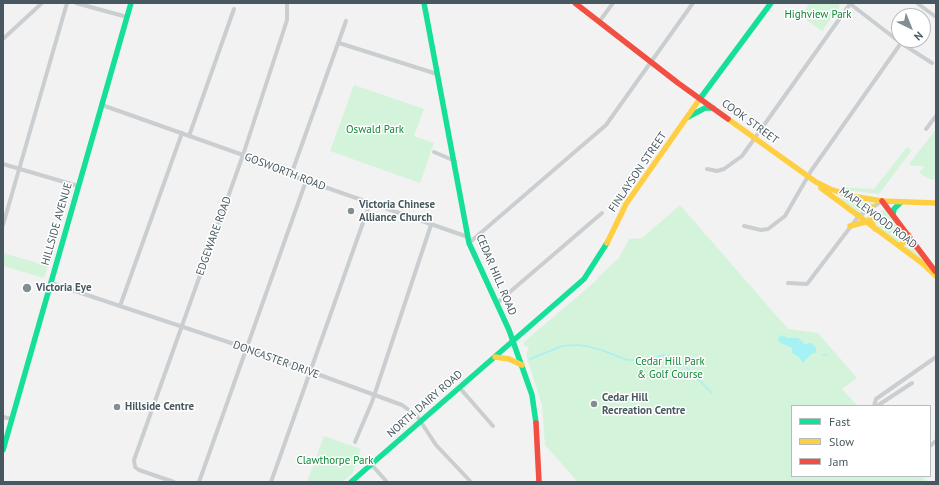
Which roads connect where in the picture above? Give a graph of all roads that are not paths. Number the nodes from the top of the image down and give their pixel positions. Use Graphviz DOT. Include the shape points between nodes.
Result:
graph roads {
  1 [pos="42,3"];
  2 [pos="67,3"];
  3 [pos="76,3"];
  4 [pos="131,3"];
  5 [pos="287,3"];
  6 [pos="424,3"];
  7 [pos="575,3"];
  8 [pos="613,3"];
  9 [pos="693,3"];
  10 [pos="771,3"];
  11 [pos="917,3"];
  12 [pos="849,4"];
  13 [pos="234,9"];
  14 [pos="936,17"];
  15 [pos="127,18"];
  16 [pos="346,21"];
  17 [pos="599,22"];
  18 [pos="891,35"];
  19 [pos="3,39"];
  20 [pos="339,42"];
  21 [pos="897,48"];
  22 [pos="910,48"];
  23 [pos="651,62"];
  24 [pos="932,63"];
  25 [pos="437,74"];
  26 [pos="700,98"];
  27 [pos="102,105"];
  28 [pos="713,108"];
  29 [pos="936,116"];
  30 [pos="686,119"];
  31 [pos="926,129"];
  32 [pos="182,134"];
  33 [pos="189,136"];
  34 [pos="755,138"];
  35 [pos="434,152"];
  36 [pos="243,155"];
  37 [pos="455,161"];
  38 [pos="3,164"];
  39 [pos="20,169"];
  40 [pos="707,169"];
  41 [pos="291,175"];
  42 [pos="807,177"];
  43 [pos="306,181"];
  44 [pos="78,186"];
  45 [pos="882,201"];
  46 [pos="901,202"];
  47 [pos="370,203"];
  48 [pos="936,203"];
  49 [pos="872,207"];
  50 [pos="602,213"];
  51 [pos="893,215"];
  52 [pos="858,217"];
  53 [pos="865,222"];
  54 [pos="3,225"];
  55 [pos="431,225"];
  56 [pos="744,226"];
  57 [pos="850,226"];
  58 [pos="877,230"];
  59 [pos="909,235"];
  60 [pos="469,240"];
  61 [pos="899,246"];
  62 [pos="936,272"];
  63 [pos="936,276"];
  64 [pos="51,283"];
  65 [pos="788,283"];
  66 [pos="497,303"];
  67 [pos="120,306"];
  68 [pos="182,327"];
  69 [pos="514,341"];
  70 [pos="246,348"];
  71 [pos="495,357"];
  72 [pos="936,357"];
  73 [pos="522,365"];
  74 [pos="310,372"];
  75 [pos="912,383"];
  76 [pos="459,387"];
  77 [pos="374,395"];
  78 [pos="874,405"];
  79 [pos="879,405"];
  80 [pos="3,417"];
  81 [pos="12,419"];
  82 [pos="420,421"];
  83 [pos="493,426"];
  84 [pos="356,442"];
  85 [pos="3,450"];
  86 [pos="372,464"];
  87 [pos="174,482"];
  88 [pos="200,482"];
  89 [pos="271,482"];
  90 [pos="351,482"];
  91 [pos="387,482"];
  92 [pos="471,482"];
  93 [pos="539,482"];
  1 -- 19 [label="street"];
  2 -- 39 [label="street"];
  3 -- 15 [label="street"];
  4 -- 15 [label="street, HILLSIDE AVENUE"];
  5 -- 36 [label="street, EDGEWARE ROAD" via="287,20"];
  6 -- 25 [label="street, CEDAR HILL ROAD"];
  7 -- 17 [label="street, COOK STREET"];
  8 -- 17 [label="street"];
  9 -- 23 [label="street"];
  10 -- 26 [label="street, FINLAYSON STREET"];
  11 -- 14 [label="street"];
  12 -- 18 [label="street"];
  12 -- 34 [label="street"];
  13 -- 33 [label="street"];
  15 -- 27 [label="street, HILLSIDE AVENUE"];
  16 -- 20 [label="street"];
  17 -- 23 [label="street, COOK STREET"];
  20 -- 25 [label="street"];
  20 -- 41 [label="street"];
  21 -- 42 [label="street"];
  22 -- 24 [label="street"];
  23 -- 26 [label="street, COOK STREET"];
  23 -- 60 [label="street" via="606,125"];
  25 -- 37 [label="street, CEDAR HILL ROAD"];
  26 -- 28 [label="street, COOK STREET"];
  26 -- 30 [label="street, FINLAYSON STREET"];
  27 -- 32 [label="street, GOSWORTH ROAD"];
  27 -- 44 [label="street, HILLSIDE AVENUE"];
  28 -- 30 [label="street" via="705,108"];
  28 -- 34 [label="street, COOK STREET"];
  29 -- 31 [label="street"];
  30 -- 69 [label="street, FINLAYSON STREET" via="626,204 591,271"];
  32 -- 33 [label="street, GOSWORTH ROAD"];
  32 -- 67 [label="street"];
  33 -- 36 [label="street, GOSWORTH ROAD"];
  34 -- 40 [label="street" via="731,166 717,171"];
  34 -- 42 [label="street, COOK STREET"];
  35 -- 37 [label="street"];
  36 -- 41 [label="street, GOSWORTH ROAD"];
  36 -- 68 [label="street, EDGEWARE ROAD"];
  37 -- 60 [label="street, CEDAR HILL ROAD"];
  38 -- 39 [label="street"];
  39 -- 44 [label="street"];
  39 -- 54 [label="street"];
  41 -- 43 [label="street, GOSWORTH ROAD"];
  42 -- 45 [label="street, COOK STREET" via="840,193"];
  42 -- 52 [label="street, MAPLEWOOD ROAD"];
  42 -- 56 [label="street" via="785,216 774,225 761,230"];
  43 -- 47 [label="street, GOSWORTH ROAD"];
  43 -- 70 [label="street"];
  44 -- 64 [label="street, HILLSIDE AVENUE"];
  45 -- 46 [label="street, COOK STREET"];
  45 -- 49 [label="street"];
  45 -- 51 [label="street, MAPLEWOOD ROAD"];
  46 -- 48 [label="street, COOK STREET"];
  46 -- 51 [label="street"];
  47 -- 55 [label="street, GOSWORTH ROAD"];
  47 -- 74 [label="street"];
  49 -- 52 [label="street"];
  49 -- 58 [label="street" via="870,219"];
  50 -- 66 [label="street"];
  51 -- 59 [label="street, MAPLEWOOD ROAD"];
  52 -- 53 [label="street, MAPLEWOOD ROAD"];
  52 -- 57 [label="street"];
  53 -- 57 [label="street"];
  53 -- 58 [label="street, MAPLEWOOD ROAD"];
  55 -- 60 [label="street, GOSWORTH ROAD"];
  55 -- 77 [label="street"];
  57 -- 65 [label="street" via="807,284"];
  58 -- 61 [label="street, MAPLEWOOD ROAD"];
  59 -- 61 [label="street"];
  59 -- 62 [label="street, MAPLEWOOD ROAD"];
  60 -- 66 [label="street, CEDAR HILL ROAD"];
  61 -- 63 [label="street, MAPLEWOOD ROAD"];
  64 -- 67 [label="street, DONCASTER DRIVE"];
  64 -- 81 [label="street, HILLSIDE AVENUE"];
  66 -- 69 [label="street, CEDAR HILL ROAD"];
  67 -- 68 [label="street, DONCASTER DRIVE"];
  68 -- 70 [label="street, DONCASTER DRIVE"];
  68 -- 87 [label="street, EDGEWARE ROAD" via="134,460 135,467 140,470"];
  69 -- 71 [label="street, NORTH DAIRY ROAD"];
  69 -- 73 [label="street, CEDAR HILL ROAD"];
  70 -- 74 [label="street, DONCASTER DRIVE"];
  70 -- 88 [label="street"];
  71 -- 73 [label="street" via="509,359"];
  71 -- 76 [label="street, NORTH DAIRY ROAD"];
  72 -- 78 [label="street" via="876,399"];
  73 -- 93 [label="street, CEDAR HILL ROAD" via="536,414"];
  74 -- 77 [label="street, DONCASTER DRIVE"];
  74 -- 89 [label="street"];
  75 -- 79 [label="street"];
  76 -- 82 [label="street, NORTH DAIRY ROAD"];
  76 -- 83 [label="street"];
  77 -- 82 [label="street, DONCASTER DRIVE" via="406,407"];
  77 -- 84 [label="street"];
  80 -- 81 [label="street"];
  81 -- 85 [label="street, HILLSIDE AVENUE"];
  82 -- 86 [label="street, NORTH DAIRY ROAD"];
  82 -- 92 [label="street, DONCASTER DRIVE" via="436,445"];
  86 -- 90 [label="street, NORTH DAIRY ROAD"];
  86 -- 91 [label="street"];
}
